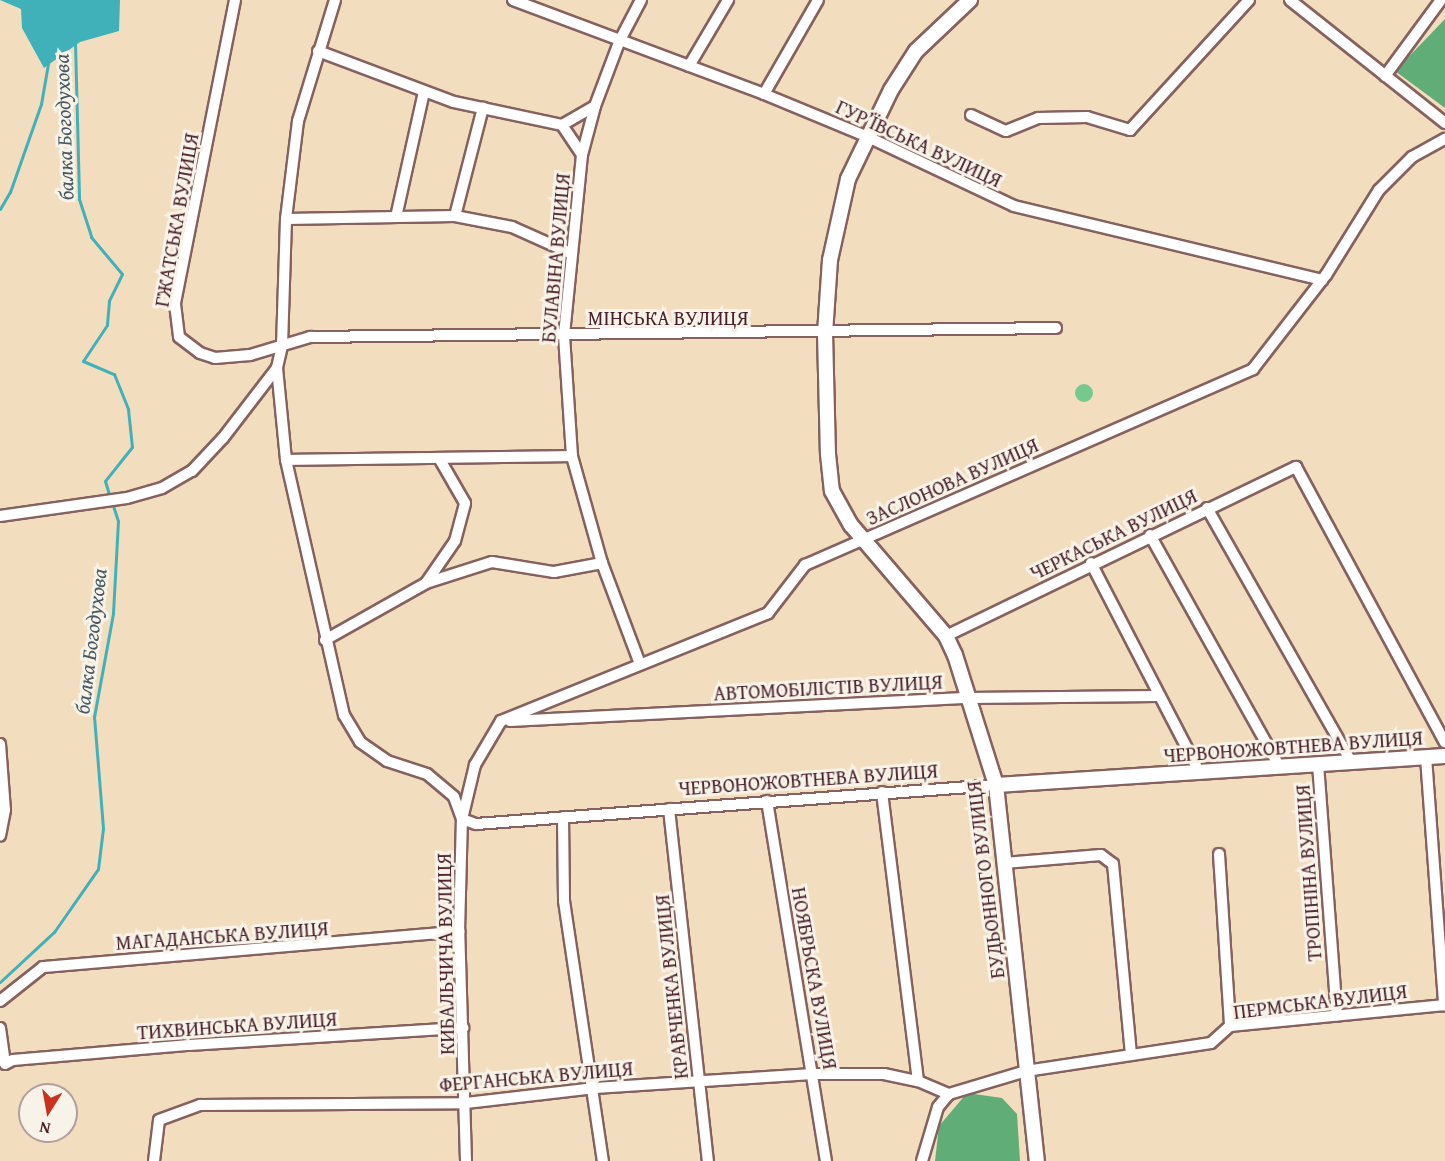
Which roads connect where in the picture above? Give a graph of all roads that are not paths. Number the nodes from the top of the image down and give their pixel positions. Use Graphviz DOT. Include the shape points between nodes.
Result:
graph roads {
  1 [pos="235,0"];
  2 [pos="335,0"];
  3 [pos="513,0"];
  4 [pos="640,0"];
  5 [pos="728,0"];
  6 [pos="818,0"];
  7 [pos="970,0"];
  8 [pos="1249,0"];
  9 [pos="1290,0"];
  10 [pos="1441,0"];
  11 [pos="620,40"];
  12 [pos="318,51"];
  13 [pos="689,66"];
  14 [pos="1385,76"];
  15 [pos="424,92"];
  16 [pos="764,94"];
  17 [pos="595,106"];
  18 [pos="483,108"];
  19 [pos="971,115"];
  20 [pos="1445,123"];
  21 [pos="562,125"];
  22 [pos="868,137"];
  23 [pos="1445,139"];
  24 [pos="582,155"];
  25 [pos="455,216"];
  26 [pos="396,217"];
  27 [pos="285,219"];
  28 [pos="570,253"];
  29 [pos="1322,280"];
  30 [pos="1056,328"];
  31 [pos="825,333"];
  32 [pos="564,335"];
  33 [pos="282,346"];
  34 [pos="277,368"];
  35 [pos="572,456"];
  36 [pos="439,458"];
  37 [pos="286,460"];
  38 [pos="1207,508"];
  39 [pos="0,516"];
  40 [pos="1150,535"];
  41 [pos="864,541"];
  42 [pos="602,563"];
  43 [pos="1091,563"];
  44 [pos="426,584"];
  45 [pos="946,636"];
  46 [pos="325,640"];
  47 [pos="639,664"];
  48 [pos="1157,696"];
  49 [pos="968,698"];
  50 [pos="501,721"];
  51 [pos="1445,742"];
  52 [pos="0,744"];
  53 [pos="1445,756"];
  54 [pos="1426,758"];
  55 [pos="1351,762"];
  56 [pos="1318,764"];
  57 [pos="1280,766"];
  58 [pos="1199,771"];
  59 [pos="996,785"];
  60 [pos="882,792"];
  61 [pos="767,801"];
  62 [pos="669,809"];
  63 [pos="2,810"];
  64 [pos="563,817"];
  65 [pos="462,819"];
  66 [pos="0,836"];
  67 [pos="1219,855"];
  68 [pos="1004,862"];
  69 [pos="459,931"];
  70 [pos="0,1001"];
  71 [pos="1444,1005"];
  72 [pos="1337,1015"];
  73 [pos="1230,1026"];
  74 [pos="0,1028"];
  75 [pos="463,1028"];
  76 [pos="1131,1053"];
  77 [pos="1026,1071"];
  78 [pos="813,1074"];
  79 [pos="699,1080"];
  80 [pos="918,1081"];
  81 [pos="595,1088"];
  82 [pos="949,1094"];
  83 [pos="466,1102"];
  84 [pos="154,1161"];
  85 [pos="466,1161"];
  86 [pos="603,1161"];
  87 [pos="708,1161"];
  88 [pos="826,1161"];
  89 [pos="922,1161"];
  90 [pos="1037,1161"];
  1 -- 33 [label="street, ГЖАТСЬКА ВУЛИЦЯ" via="175,304 176,326 179,338 188,347 215,358"];
  2 -- 12 [label="street"];
  3 -- 11 [label="street, ГУР’ЇВСЬКА ВУЛИЦЯ"];
  4 -- 11 [label="street, БУЛАВІНА ВУЛИЦЯ"];
  5 -- 13 [label="street"];
  6 -- 16 [label="street"];
  7 -- 22 [label="main road, БУДЬОННОГО ВУЛИЦЯ" via="916,51"];
  8 -- 19 [label="street" via="1130,130 1087,117 1038,118 1006,131"];
  9 -- 14 [label="street"];
  10 -- 14 [label="street"];
  11 -- 13 [label="street, ГУР’ЇВСЬКА ВУЛИЦЯ"];
  11 -- 17 [label="street, БУЛАВІНА ВУЛИЦЯ"];
  12 -- 15 [label="street"];
  12 -- 27 [label="street" via="298,121"];
  13 -- 16 [label="street, ГУР’ЇВСЬКА ВУЛИЦЯ"];
  14 -- 20 [label="street"];
  15 -- 18 [label="street"];
  15 -- 26 [label="street"];
  16 -- 22 [label="street, ГУР’ЇВСЬКА ВУЛИЦЯ"];
  17 -- 21 [label="street"];
  17 -- 24 [label="street, БУЛАВІНА ВУЛИЦЯ"];
  18 -- 21 [label="street"];
  18 -- 25 [label="street"];
  21 -- 24 [label="street"];
  22 -- 29 [label="street, ГУР’ЇВСЬКА ВУЛИЦЯ" via="951,180 1014,206"];
  22 -- 31 [label="main road, БУДЬОННОГО ВУЛИЦЯ" via="848,179 837,217"];
  23 -- 29 [label="street, ЗАСЛОНОВА ВУЛИЦЯ" via="1412,157 1379,190"];
  24 -- 28 [label="street, БУЛАВІНА ВУЛИЦЯ"];
  25 -- 26 [label="street"];
  25 -- 28 [label="street" via="512,227"];
  26 -- 27 [label="street"];
  27 -- 33 [label="street"];
  28 -- 32 [label="street, БУЛАВІНА ВУЛИЦЯ"];
  29 -- 41 [label="street, ЗАСЛОНОВА ВУЛИЦЯ" via="1253,369"];
  30 -- 31 [label="street, МІНСЬКА ВУЛИЦЯ"];
  31 -- 32 [label="street, МІНСЬКА ВУЛИЦЯ"];
  31 -- 41 [label="main road, БУДЬОННОГО ВУЛИЦЯ" via="832,491"];
  32 -- 33 [label="street, МІНСЬКА ВУЛИЦЯ" via="310,337"];
  32 -- 35 [label="street, БУЛАВІНА ВУЛИЦЯ"];
  33 -- 34 [label="street"];
  34 -- 37 [label="street"];
  34 -- 39 [label="street" via="192,471 162,488 127,498"];
  35 -- 36 [label="street"];
  35 -- 42 [label="street, БУЛАВІНА ВУЛИЦЯ"];
  36 -- 37 [label="street"];
  36 -- 44 [label="street" via="465,503 455,541"];
  37 -- 46 [label="street"];
  38 -- 40 [label="street, ЧЕРКАСЬКА ВУЛИЦЯ"];
  38 -- 51 [label="street, ЧЕРКАСЬКА ВУЛИЦЯ" via="1296,467"];
  38 -- 55 [label="street"];
  40 -- 43 [label="street, ЧЕРКАСЬКА ВУЛИЦЯ"];
  40 -- 57 [label="street"];
  41 -- 45 [label="main road, БУДЬОННОГО ВУЛИЦЯ"];
  41 -- 47 [label="street, ЗАСЛОНОВА ВУЛИЦЯ" via="806,565 768,613"];
  42 -- 44 [label="street" via="554,572 492,562"];
  42 -- 47 [label="street, БУЛАВІНА ВУЛИЦЯ"];
  43 -- 45 [label="street, ЧЕРКАСЬКА ВУЛИЦЯ"];
  43 -- 48 [label="street"];
  44 -- 46 [label="street"];
  45 -- 49 [label="main road, БУДЬОННОГО ВУЛИЦЯ"];
  46 -- 65 [label="street" via="344,714 360,742 387,761 427,774 454,796"];
  47 -- 50 [label="street, ЗАСЛОНОВА ВУЛИЦЯ"];
  48 -- 49 [label="street, АВТОМОБІЛІСТІВ ВУЛИЦЯ"];
  48 -- 58 [label="street"];
  49 -- 50 [label="street, АВТОМОБІЛІСТІВ ВУЛИЦЯ"];
  49 -- 59 [label="main road, БУДЬОННОГО ВУЛИЦЯ"];
  50 -- 65 [label="street" via="475,765"];
  52 -- 63 [label="street"];
  53 -- 54 [label="main road, ЧЕРВОНОЖОВТНЕВА ВУЛИЦЯ"];
  54 -- 55 [label="main road, ЧЕРВОНОЖОВТНЕВА ВУЛИЦЯ"];
  54 -- 71 [label="street"];
  55 -- 56 [label="main road, ЧЕРВОНОЖОВТНЕВА ВУЛИЦЯ"];
  56 -- 57 [label="main road, ЧЕРВОНОЖОВТНЕВА ВУЛИЦЯ"];
  56 -- 72 [label="street, ТРОПІНІНА ВУЛИЦЯ"];
  57 -- 58 [label="main road, ЧЕРВОНОЖОВТНЕВА ВУЛИЦЯ"];
  58 -- 59 [label="main road, ЧЕРВОНОЖОВТНЕВА ВУЛИЦЯ"];
  59 -- 60 [label="street, ЧЕРВОНОЖОВТНЕВА ВУЛИЦЯ"];
  59 -- 68 [label="main road, БУДЬОННОГО ВУЛИЦЯ"];
  60 -- 61 [label="street, ЧЕРВОНОЖОВТНЕВА ВУЛИЦЯ"];
  60 -- 80 [label="street"];
  61 -- 62 [label="street, ЧЕРВОНОЖОВТНЕВА ВУЛИЦЯ"];
  61 -- 78 [label="street, НОЯБРЬСКА ВУЛИЦЯ"];
  62 -- 64 [label="street, ЧЕРВОНОЖОВТНЕВА ВУЛИЦЯ"];
  62 -- 79 [label="street, КРАВЧЕНКА ВУЛИЦЯ"];
  63 -- 66 [label="street"];
  64 -- 65 [label="street, ЧЕРВОНОЖОВТНЕВА ВУЛИЦЯ" via="476,824"];
  64 -- 81 [label="street" via="564,901"];
  65 -- 69 [label="street, КИБАЛЬЧИЧА ВУЛИЦЯ"];
  67 -- 73 [label="street"];
  68 -- 76 [label="street" via="1101,855 1113,864"];
  68 -- 77 [label="main road, БУДЬОННОГО ВУЛИЦЯ"];
  69 -- 70 [label="street, МАГАДАНСЬКА ВУЛИЦЯ" via="43,967"];
  69 -- 75 [label="street, КИБАЛЬЧИЧА ВУЛИЦЯ"];
  71 -- 72 [label="street, ПЕРМСЬКА ВУЛИЦЯ"];
  72 -- 73 [label="street, ПЕРМСЬКА ВУЛИЦЯ"];
  73 -- 76 [label="street, ПЕРМСЬКА ВУЛИЦЯ" via="1211,1043"];
  74 -- 75 [label="street, ТИХВИНСЬКА ВУЛИЦЯ" via="5,1064 13,1060"];
  75 -- 83 [label="street, КИБАЛЬЧИЧА ВУЛИЦЯ"];
  76 -- 77 [label="street, ПЕРМСЬКА ВУЛИЦЯ"];
  77 -- 82 [label="street"];
  77 -- 90 [label="main road, БУДЬОННОГО ВУЛИЦЯ"];
  78 -- 79 [label="street, ФЕРГАНСЬКА ВУЛИЦЯ"];
  78 -- 80 [label="street, ФЕРГАНСЬКА ВУЛИЦЯ" via="884,1074"];
  78 -- 88 [label="street, НОЯБРЬСКА ВУЛИЦЯ"];
  79 -- 81 [label="street, ФЕРГАНСЬКА ВУЛИЦЯ"];
  79 -- 87 [label="street, КРАВЧЕНКА ВУЛИЦЯ"];
  80 -- 82 [label="street, ФЕРГАНСЬКА ВУЛИЦЯ"];
  81 -- 83 [label="street, ФЕРГАНСЬКА ВУЛИЦЯ"];
  81 -- 86 [label="street"];
  82 -- 89 [label="street" via="938,1107"];
  83 -- 84 [label="street, ФЕРГАНСЬКА ВУЛИЦЯ" via="200,1105 159,1120"];
  83 -- 85 [label="street, КИБАЛЬЧИЧА ВУЛИЦЯ"];
}
